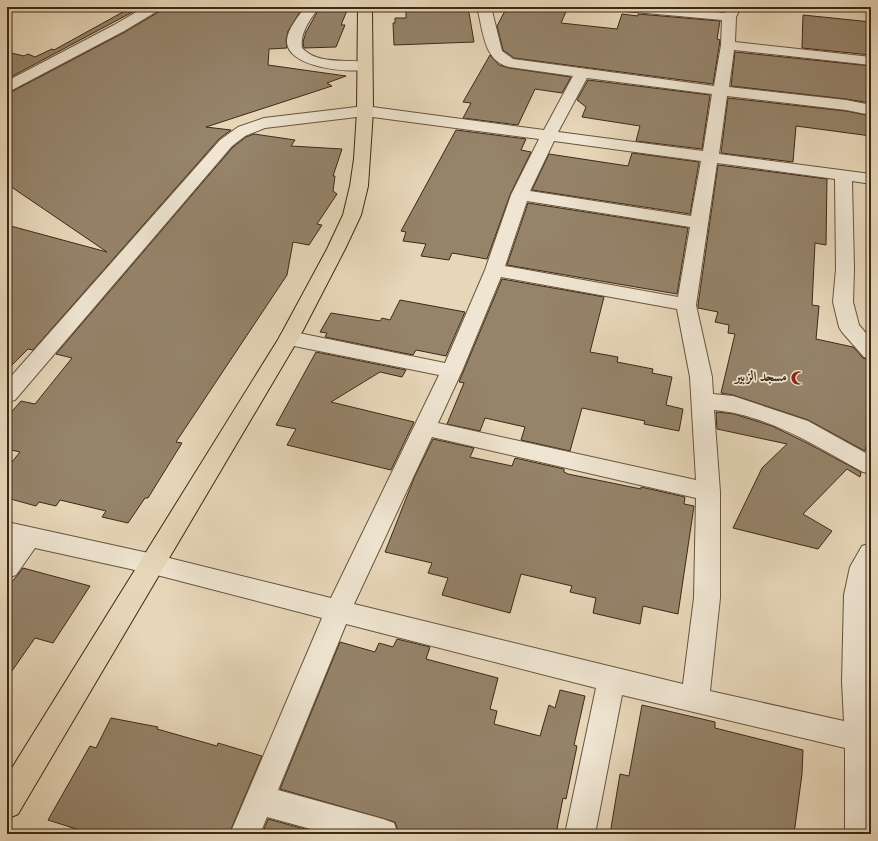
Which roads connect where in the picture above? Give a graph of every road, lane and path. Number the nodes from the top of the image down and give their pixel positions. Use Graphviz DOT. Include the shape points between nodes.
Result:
graph roads {
  1 [pos="154,7"];
  2 [pos="312,7"];
  3 [pos="365,7"];
  4 [pos="484,7"];
  5 [pos="624,7"];
  6 [pos="731,12"];
  7 [pos="728,45"];
  8 [pos="871,61"];
  9 [pos="365,66"];
  10 [pos="582,73"];
  11 [pos="7,87"];
  12 [pos="720,91"];
  13 [pos="871,110"];
  14 [pos="365,111"];
  15 [pos="549,135"];
  16 [pos="711,157"];
  17 [pos="843,175"];
  18 [pos="871,179"];
  19 [pos="520,195"];
  20 [pos="700,223"];
  21 [pos="494,270"];
  22 [pos="686,305"];
  23 [pos="289,338"];
  24 [pos="871,352"];
  25 [pos="452,371"];
  26 [pos="7,395"];
  27 [pos="703,401"];
  28 [pos="426,428"];
  29 [pos="871,466"];
  30 [pos="708,492"];
  31 [pos="18,534"];
  32 [pos="871,553"];
  33 [pos="153,564"];
  34 [pos="7,568"];
  35 [pos="338,611"];
  36 [pos="611,680"];
  37 [pos="695,700"];
  38 [pos="865,740"];
  39 [pos="260,800"];
  40 [pos="7,804"];
  41 [pos="245,834"];
  42 [pos="383,834"];
  43 [pos="580,834"];
  44 [pos="860,834"];
  1 -- 11 [label="street"];
  2 -- 9 [label="street" via="293,41 298,53 313,60"];
  3 -- 9 [label="main road"];
  4 -- 10 [label="street" via="495,51 503,60 520,65"];
  5 -- 6 [label="street"];
  6 -- 7 [label="street"];
  7 -- 8 [label="street"];
  7 -- 12 [label="street"];
  9 -- 14 [label="main road"];
  10 -- 12 [label="street"];
  10 -- 15 [label="street"];
  12 -- 13 [label="street"];
  12 -- 16 [label="street"];
  14 -- 15 [label="street"];
  14 -- 23 [label="main road" via="359,186 352,215"];
  14 -- 26 [label="street" via="278,121 249,127 236,134"];
  15 -- 16 [label="street"];
  15 -- 19 [label="street"];
  16 -- 17 [label="street"];
  16 -- 20 [label="street"];
  17 -- 18 [label="street"];
  17 -- 24 [label="street" via="843,302 849,327"];
  19 -- 20 [label="street"];
  19 -- 21 [label="street"];
  20 -- 22 [label="street"];
  21 -- 22 [label="street"];
  21 -- 25 [label="street"];
  22 -- 27 [label="street" via="701,377"];
  23 -- 25 [label="street"];
  23 -- 33 [label="main road"];
  25 -- 28 [label="street"];
  27 -- 29 [label="street" via="733,404 800,427"];
  27 -- 30 [label="street"];
  28 -- 30 [label="street"];
  28 -- 35 [label="street"];
  30 -- 37 [label="street" via="706,598"];
  31 -- 33 [label="street"];
  31 -- 34 [label="street"];
  32 -- 38 [label="street" via="863,567 857,595 856,682"];
  33 -- 35 [label="street"];
  33 -- 40 [label="main road"];
  35 -- 36 [label="street"];
  35 -- 39 [label="street"];
  36 -- 37 [label="street"];
  36 -- 43 [label="street"];
  37 -- 38 [label="street"];
  38 -- 44 [label="street"];
  39 -- 41 [label="street"];
  39 -- 42 [label="street"];
}
